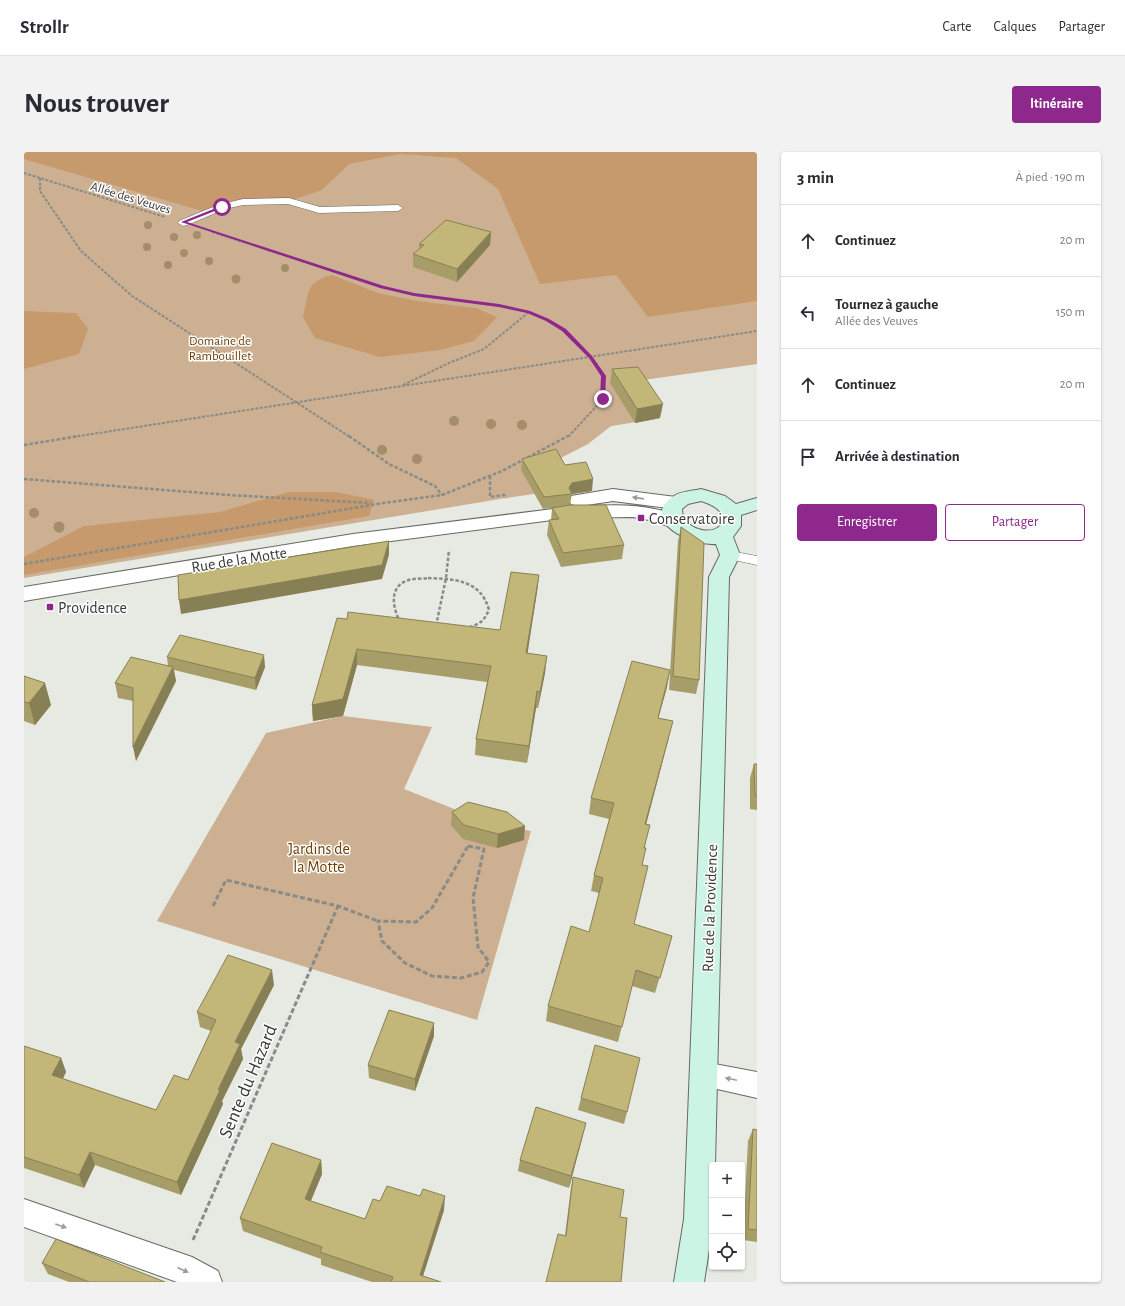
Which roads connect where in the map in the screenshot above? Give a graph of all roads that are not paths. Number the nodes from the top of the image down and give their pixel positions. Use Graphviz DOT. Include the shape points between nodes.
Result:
graph roads {
  1 [pos="398,208"];
  2 [pos="183,222"];
  3 [pos="757,504"];
  4 [pos="736,510"];
  5 [pos="675,513"];
  6 [pos="727,546"];
  7 [pos="757,561"];
  8 [pos="24,594"];
  9 [pos="704,1074"];
  10 [pos="757,1085"];
  11 [pos="24,1213"];
  12 [pos="207,1282"];
  13 [pos="689,1282"];
  1 -- 2 [label="lane" via="319,210 288,201 243,202"];
  3 -- 4 [label="main road"];
  4 -- 5 [label="main road" via="721,499 701,495 682,499"];
  4 -- 6 [label="main road" via="739,522"];
  5 -- 6 [label="main road" via="680,528 690,534 713,538"];
  5 -- 8 [label="street, Rue de la Motte" via="568,512 345,542"];
  6 -- 7 [label="lane"];
  6 -- 9 [label="main road, Rue de la Providence" via="719,576"];
  10 -- 9 [label="street, one-way"];
  9 -- 13 [label="main road, Rue de la Providence" via="699,1219"];
  11 -- 12 [label="street, one-way" via="181,1268"];
}
